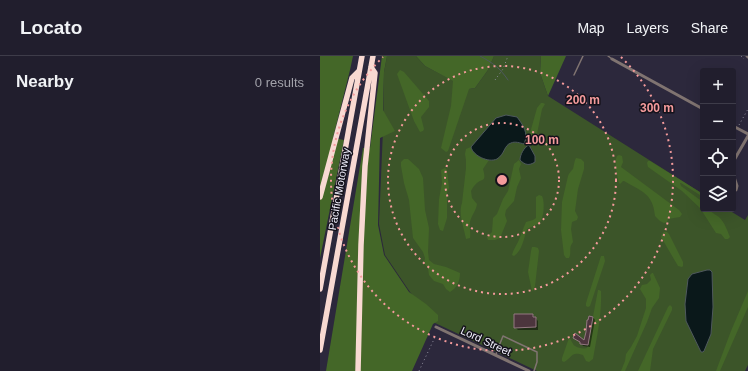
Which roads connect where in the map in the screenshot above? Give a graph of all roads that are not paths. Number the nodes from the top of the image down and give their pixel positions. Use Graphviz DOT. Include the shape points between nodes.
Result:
graph roads {
  1 [pos="362,56"];
  2 [pos="374,56"];
  3 [pos="583,56"];
  4 [pos="608,56"];
  5 [pos="612,59"];
  6 [pos="371,67"];
  7 [pos="360,71"];
  8 [pos="574,75"];
  9 [pos="700,107"];
  10 [pos="736,128"];
  11 [pos="748,135"];
  12 [pos="736,157"];
  13 [pos="736,183"];
  14 [pos="736,190"];
  15 [pos="320,197"];
  16 [pos="320,289"];
  17 [pos="436,327"];
  18 [pos="320,350"];
  19 [pos="496,356"];
  20 [pos="359,371"];
  21 [pos="529,371"];
  22 [pos="534,371"];
  1 -- 7 [label="highway, Pacific Motorway"];
  2 -- 6 [label="highway, Pacific Motorway"];
  3 -- 8 [label="lane"];
  4 -- 5 [label="lane"];
  5 -- 9 [label="street"];
  6 -- 18 [label="highway, Pacific Motorway"];
  6 -- 20 [label="highway" via="375,73 365,166"];
  7 -- 15 [label="highway" via="352,78"];
  7 -- 16 [label="highway, Pacific Motorway"];
  10 -- 11 [label="street"];
  11 -- 12 [label="street"];
  13 -- 14 [label="street"];
  17 -- 19 [label="street, Lord Street"];
  19 -- 21 [label="street, Lord Street"];
  19 -- 22 [label="lane" via="503,336 537,352"];
}
